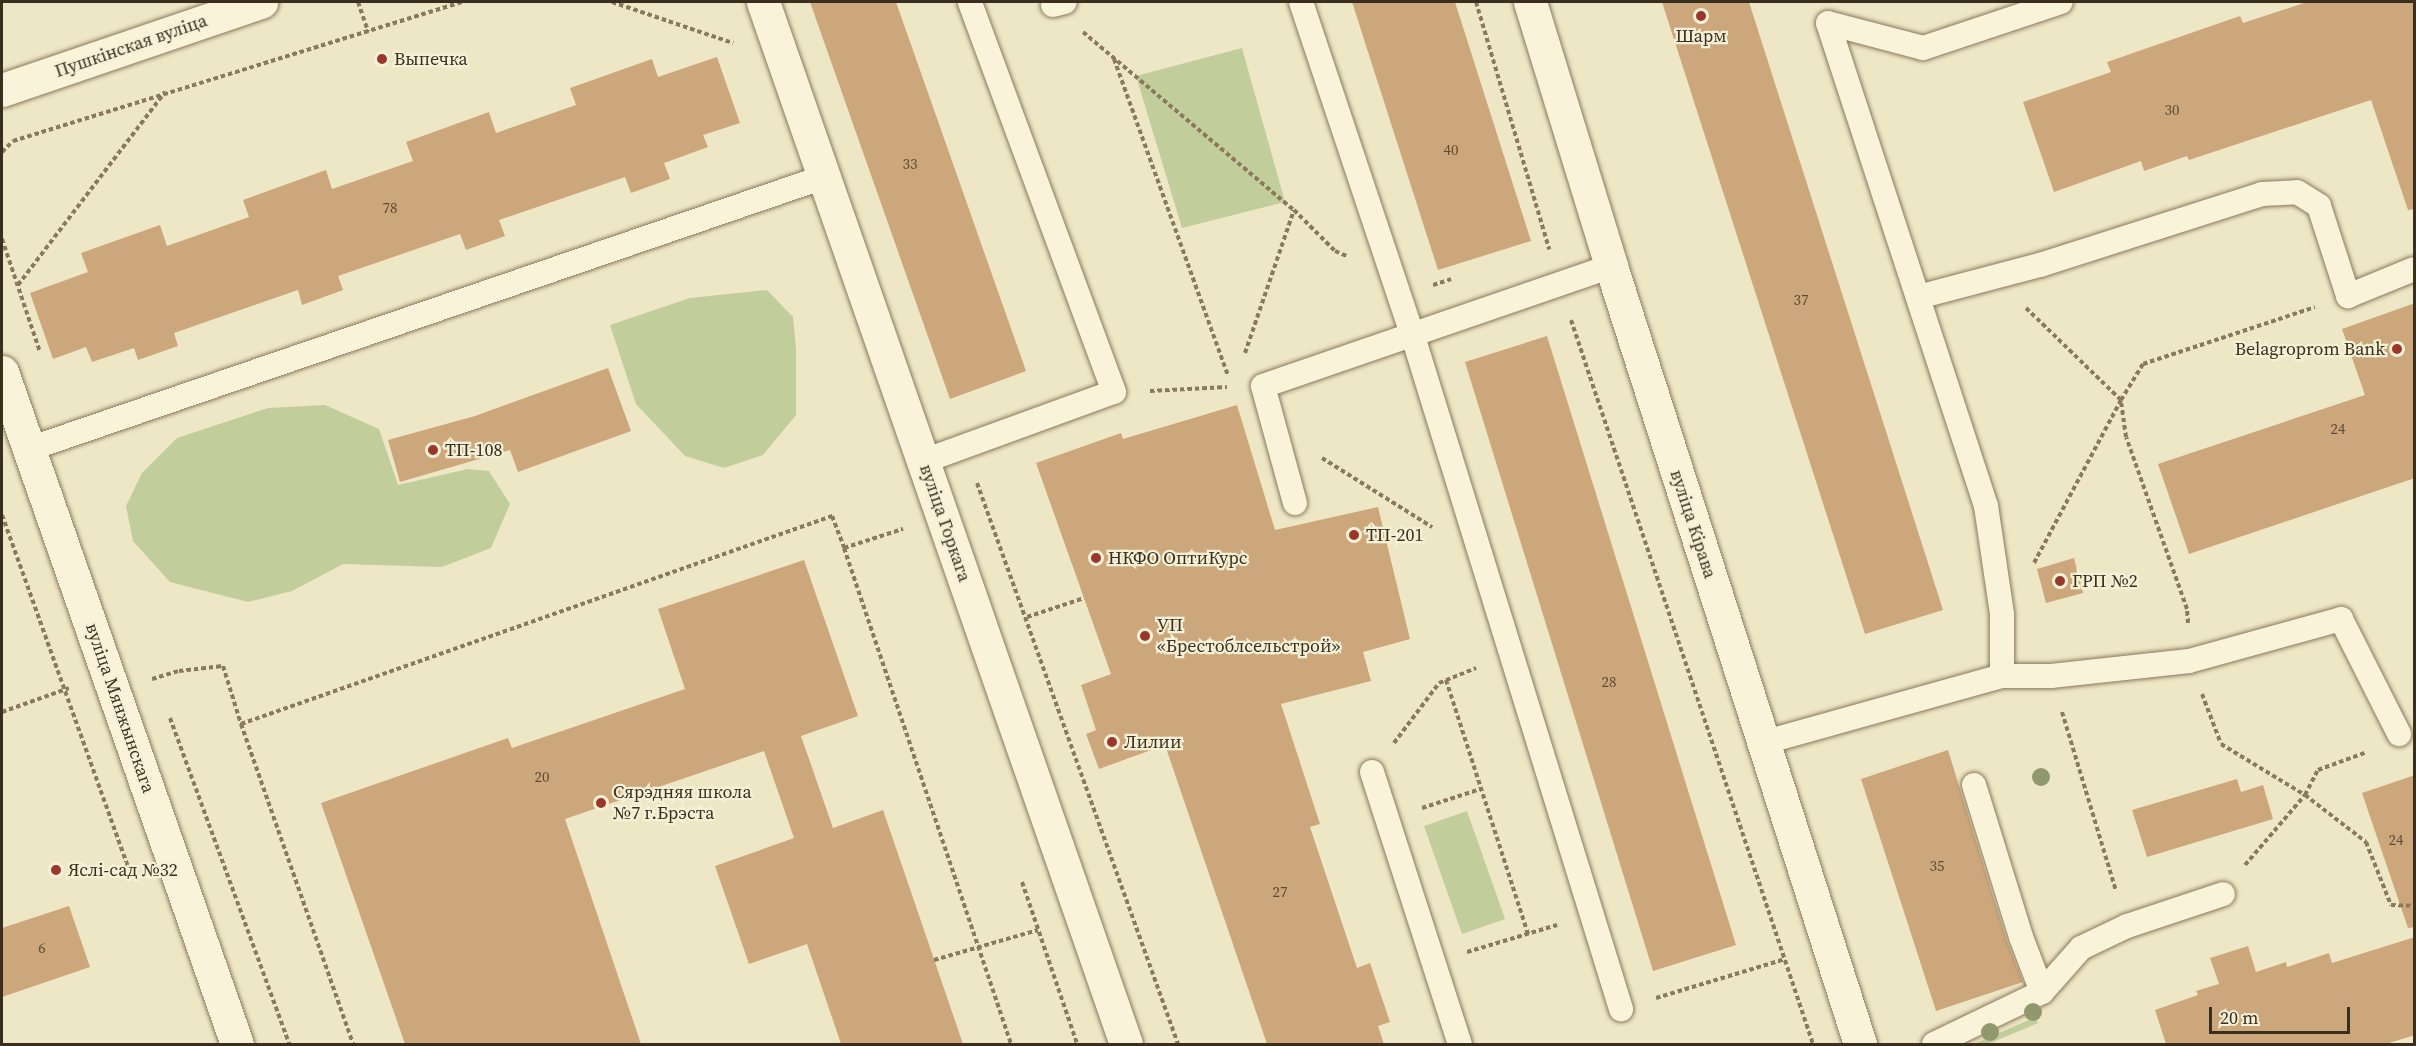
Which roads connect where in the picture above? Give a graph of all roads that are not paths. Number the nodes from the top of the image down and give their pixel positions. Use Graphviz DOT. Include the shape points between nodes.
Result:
graph roads {
  1 [pos="261,2"];
  2 [pos="763,2"];
  3 [pos="970,2"];
  4 [pos="1301,2"];
  5 [pos="1530,2"];
  6 [pos="2061,2"];
  7 [pos="2,90"];
  8 [pos="824,177"];
  9 [pos="1611,266"];
  10 [pos="2415,270"];
  11 [pos="1918,297"];
  12 [pos="1413,333"];
  13 [pos="2,372"];
  14 [pos="8,413"];
  15 [pos="29,449"];
  16 [pos="924,461"];
  17 [pos="1295,503"];
  18 [pos="2002,676"];
  19 [pos="2399,734"];
  20 [pos="1762,743"];
  21 [pos="1372,772"];
  22 [pos="1974,785"];
  23 [pos="2223,894"];
  24 [pos="2042,992"];
  25 [pos="1621,1009"];
  26 [pos="237,1044"];
  27 [pos="1126,1044"];
  28 [pos="1460,1044"];
  29 [pos="1860,1044"];
  30 [pos="1934,1044"];
  1 -- 7 [label="street, Пушкінская вуліца"];
  2 -- 8 [label="street, вуліца Горкага"];
  3 -- 16 [label="lane" via="1114,393"];
  4 -- 12 [label="lane"];
  5 -- 9 [label="street, вуліца Кірава"];
  6 -- 11 [label="lane" via="1923,48 1828,23"];
  8 -- 15 [label="lane"];
  8 -- 16 [label="street, вуліца Горкага"];
  9 -- 12 [label="lane"];
  9 -- 20 [label="street, вуліца Кірава"];
  10 -- 11 [label="lane" via="2348,296 2319,206 2297,192 2262,194 2040,265"];
  11 -- 18 [label="lane" via="1986,506 2002,614"];
  12 -- 17 [label="lane" via="1263,386"];
  12 -- 25 [label="lane"];
  13 -- 14 [label="street, вуліца Мянжынскага"];
  14 -- 15 [label="street, вуліца Мянжынскага"];
  15 -- 26 [label="street, вуліца Мянжынскага"];
  16 -- 27 [label="street, вуліца Горкага"];
  18 -- 19 [label="lane" via="2051,676 2189,660 2341,619"];
  18 -- 20 [label="lane"];
  20 -- 29 [label="street, вуліца Кірава"];
  21 -- 28 [label="lane"];
  22 -- 24 [label="lane"];
  23 -- 24 [label="lane" via="2127,926 2081,948"];
  24 -- 30 [label="lane"];
}
